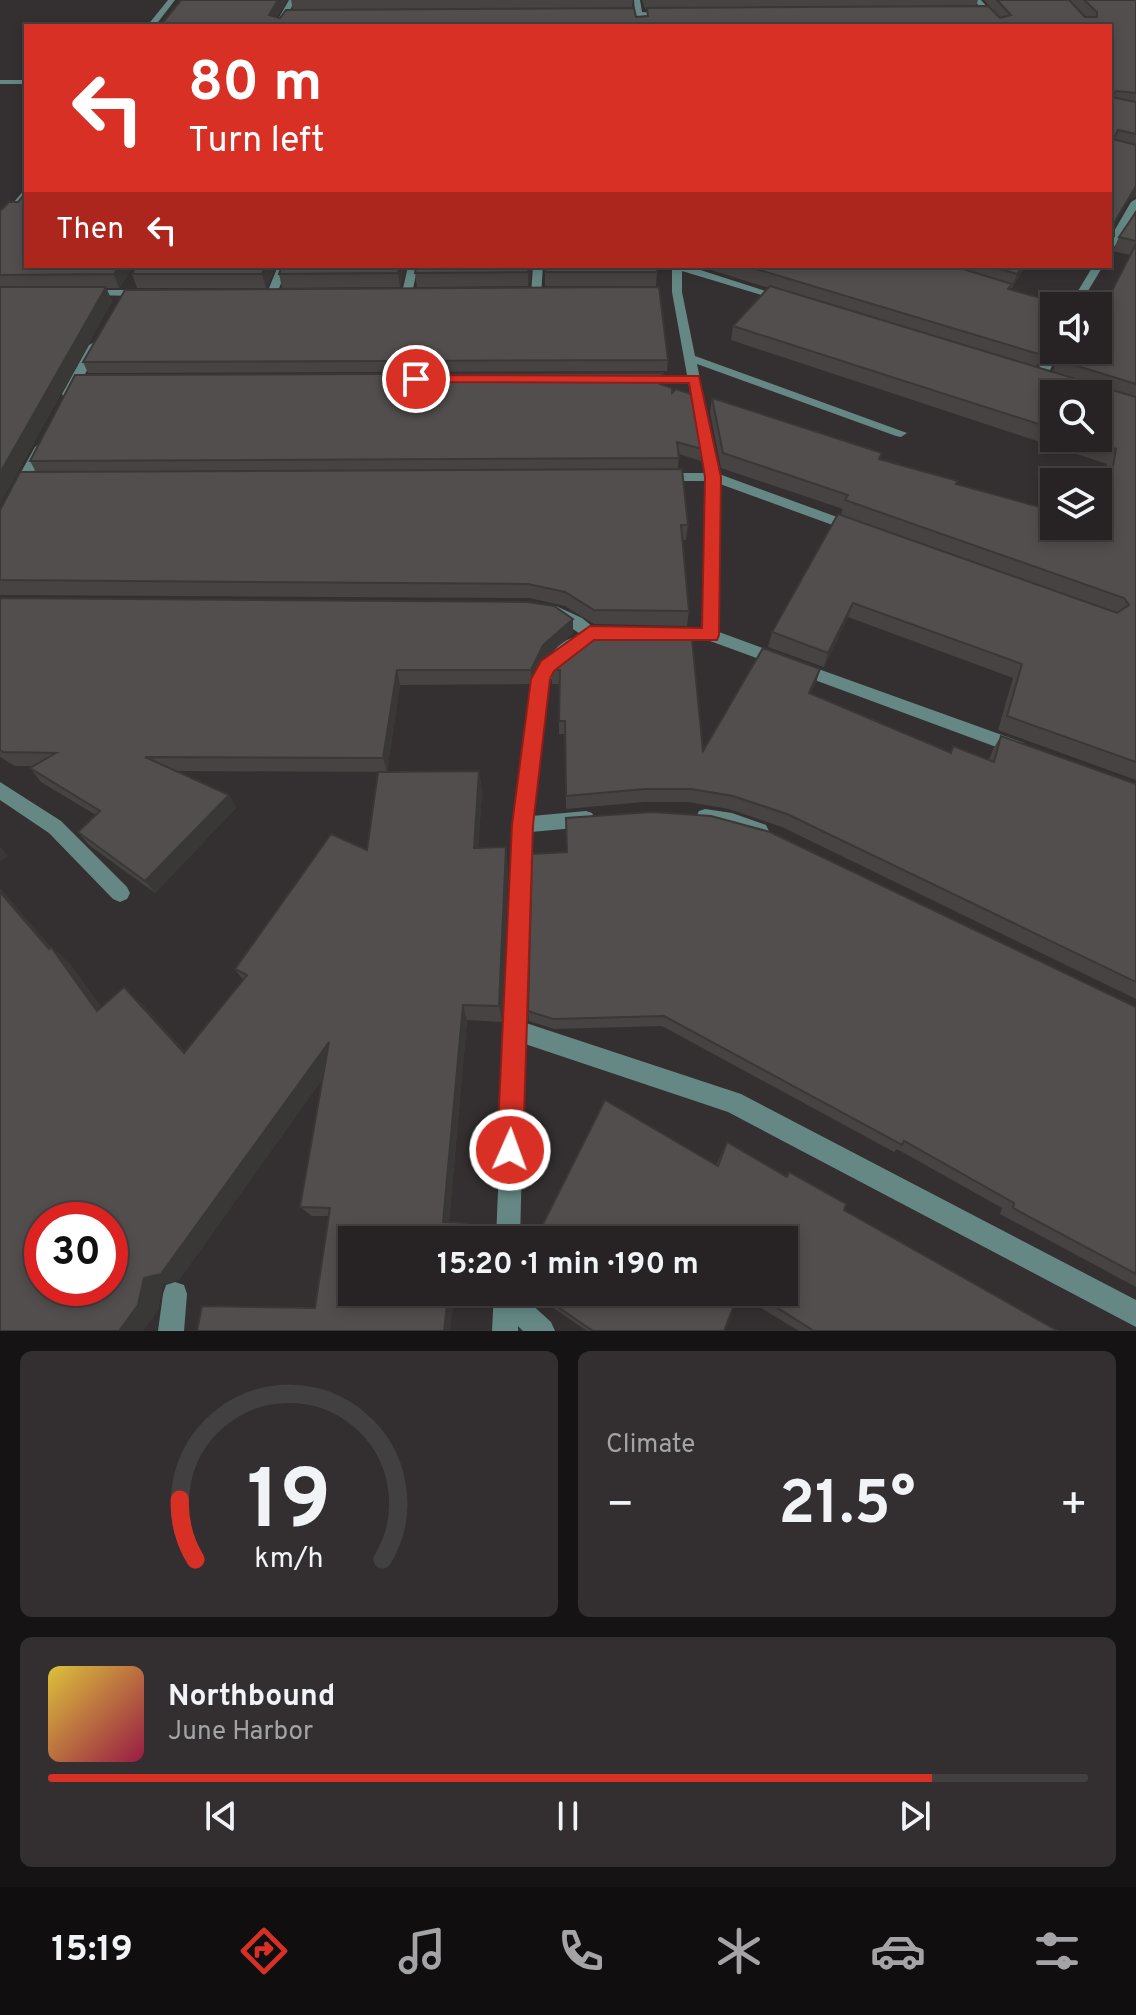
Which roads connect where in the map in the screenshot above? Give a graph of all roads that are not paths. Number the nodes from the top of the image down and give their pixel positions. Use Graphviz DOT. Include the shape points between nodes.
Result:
graph roads {
  1 [pos="172,0"];
  2 [pos="292,0"];
  3 [pos="637,0"];
  4 [pos="977,0"];
  5 [pos="971,12"];
  6 [pos="987,12"];
  7 [pos="608,14"];
  8 [pos="640,14"];
  9 [pos="671,14"];
  10 [pos="285,16"];
  11 [pos="296,16"];
  12 [pos="153,24"];
  13 [pos="279,24"];
  14 [pos="641,24"];
  15 [pos="998,24"];
  16 [pos="0,82"];
  17 [pos="24,82"];
  18 [pos="24,194"];
  19 [pos="1136,202"];
  20 [pos="0,208"];
  21 [pos="13,208"];
  22 [pos="0,225"];
  23 [pos="1112,243"];
  24 [pos="282,268"];
  25 [pos="413,268"];
  26 [pos="538,268"];
  27 [pos="677,268"];
  28 [pos="684,268"];
  29 [pos="1097,268"];
  30 [pos="134,279"];
  31 [pos="662,292"];
  32 [pos="677,292"];
  33 [pos="1082,292"];
  34 [pos="126,293"];
  35 [pos="155,293"];
  36 [pos="258,293"];
  37 [pos="272,293"];
  38 [pos="287,293"];
  39 [pos="392,293"];
  40 [pos="407,293"];
  41 [pos="422,293"];
  42 [pos="79,294"];
  43 [pos="551,294"];
  44 [pos="521,295"];
  45 [pos="536,295"];
  46 [pos="798,303"];
  47 [pos="119,305"];
  48 [pos="104,330"];
  49 [pos="691,358"];
  50 [pos="1047,364"];
  51 [pos="1026,372"];
  52 [pos="1041,377"];
  53 [pos="695,378"];
  54 [pos="631,379"];
  55 [pos="75,380"];
  56 [pos="90,380"];
  57 [pos="1051,380"];
  58 [pos="62,405"];
  59 [pos="49,430"];
  60 [pos="901,433"];
  61 [pos="713,477"];
  62 [pos="649,478"];
  63 [pos="24,480"];
  64 [pos="44,480"];
  65 [pos="0,523"];
  66 [pos="874,535"];
  67 [pos="538,608"];
  68 [pos="590,633"];
  69 [pos="620,633"];
  70 [pos="650,634"];
  71 [pos="711,635"];
  72 [pos="1033,753"];
  73 [pos="0,790"];
  74 [pos="689,816"];
  75 [pos="601,818"];
  76 [pos="522,825"];
  77 [pos="774,836"];
  78 [pos="120,893"];
  79 [pos="514,1030"];
  80 [pos="508,1226"];
  81 [pos="175,1294"];
  82 [pos="506,1306"];
  83 [pos="517,1306"];
  84 [pos="1136,1314"];
  85 [pos="171,1331"];
  86 [pos="505,1331"];
  87 [pos="542,1331"];
  1 -- 12 [label="street"];
  2 -- 10 [label="street"];
  3 -- 8 [label="street"];
  4 -- 6 [label="street"];
  5 -- 6 [label="street"];
  6 -- 15 [label="street"];
  7 -- 8 [label="street"];
  8 -- 9 [label="street"];
  8 -- 14 [label="street"];
  10 -- 11 [label="street"];
  10 -- 13 [label="street"];
  16 -- 17 [label="street"];
  18 -- 21 [label="street"];
  19 -- 23 [label="street"];
  20 -- 21 [label="street"];
  21 -- 22 [label="street"];
  24 -- 37 [label="street"];
  25 -- 40 [label="street"];
  26 -- 45 [label="street"];
  27 -- 32 [label="street"];
  28 -- 46 [label="street"];
  29 -- 33 [label="street"];
  30 -- 34 [label="street"];
  31 -- 32 [label="street"];
  32 -- 49 [label="street"];
  34 -- 35 [label="street"];
  34 -- 42 [label="street"];
  34 -- 47 [label="street"];
  36 -- 37 [label="street"];
  37 -- 38 [label="street"];
  39 -- 40 [label="street"];
  40 -- 41 [label="street"];
  43 -- 45 [label="street"];
  44 -- 45 [label="street"];
  48 -- 55 [label="street"];
  49 -- 53 [label="street"];
  49 -- 60 [label="street"];
  50 -- 52 [label="street"];
  51 -- 52 [label="street"];
  52 -- 57 [label="street"];
  53 -- 54 [label="street"];
  53 -- 61 [label="street"];
  55 -- 56 [label="street"];
  55 -- 58 [label="street"];
  59 -- 63 [label="street"];
  61 -- 62 [label="street"];
  61 -- 66 [label="street"];
  61 -- 71 [label="street"];
  63 -- 64 [label="street"];
  63 -- 65 [label="street"];
  67 -- 68 [label="street" via="559,613"];
  68 -- 69 [label="street"];
  68 -- 76 [label="street" via="548,666 541,679"];
  70 -- 71 [label="street"];
  71 -- 72 [label="street"];
  73 -- 78 [label="street" via="55,827"];
  74 -- 77 [label="street" via="732,821"];
  75 -- 76 [label="street"];
  76 -- 79 [label="street"];
  79 -- 80 [label="street"];
  79 -- 84 [label="street" via="733,1102"];
  81 -- 85 [label="street"];
  82 -- 86 [label="street"];
  83 -- 87 [label="street"];
}
